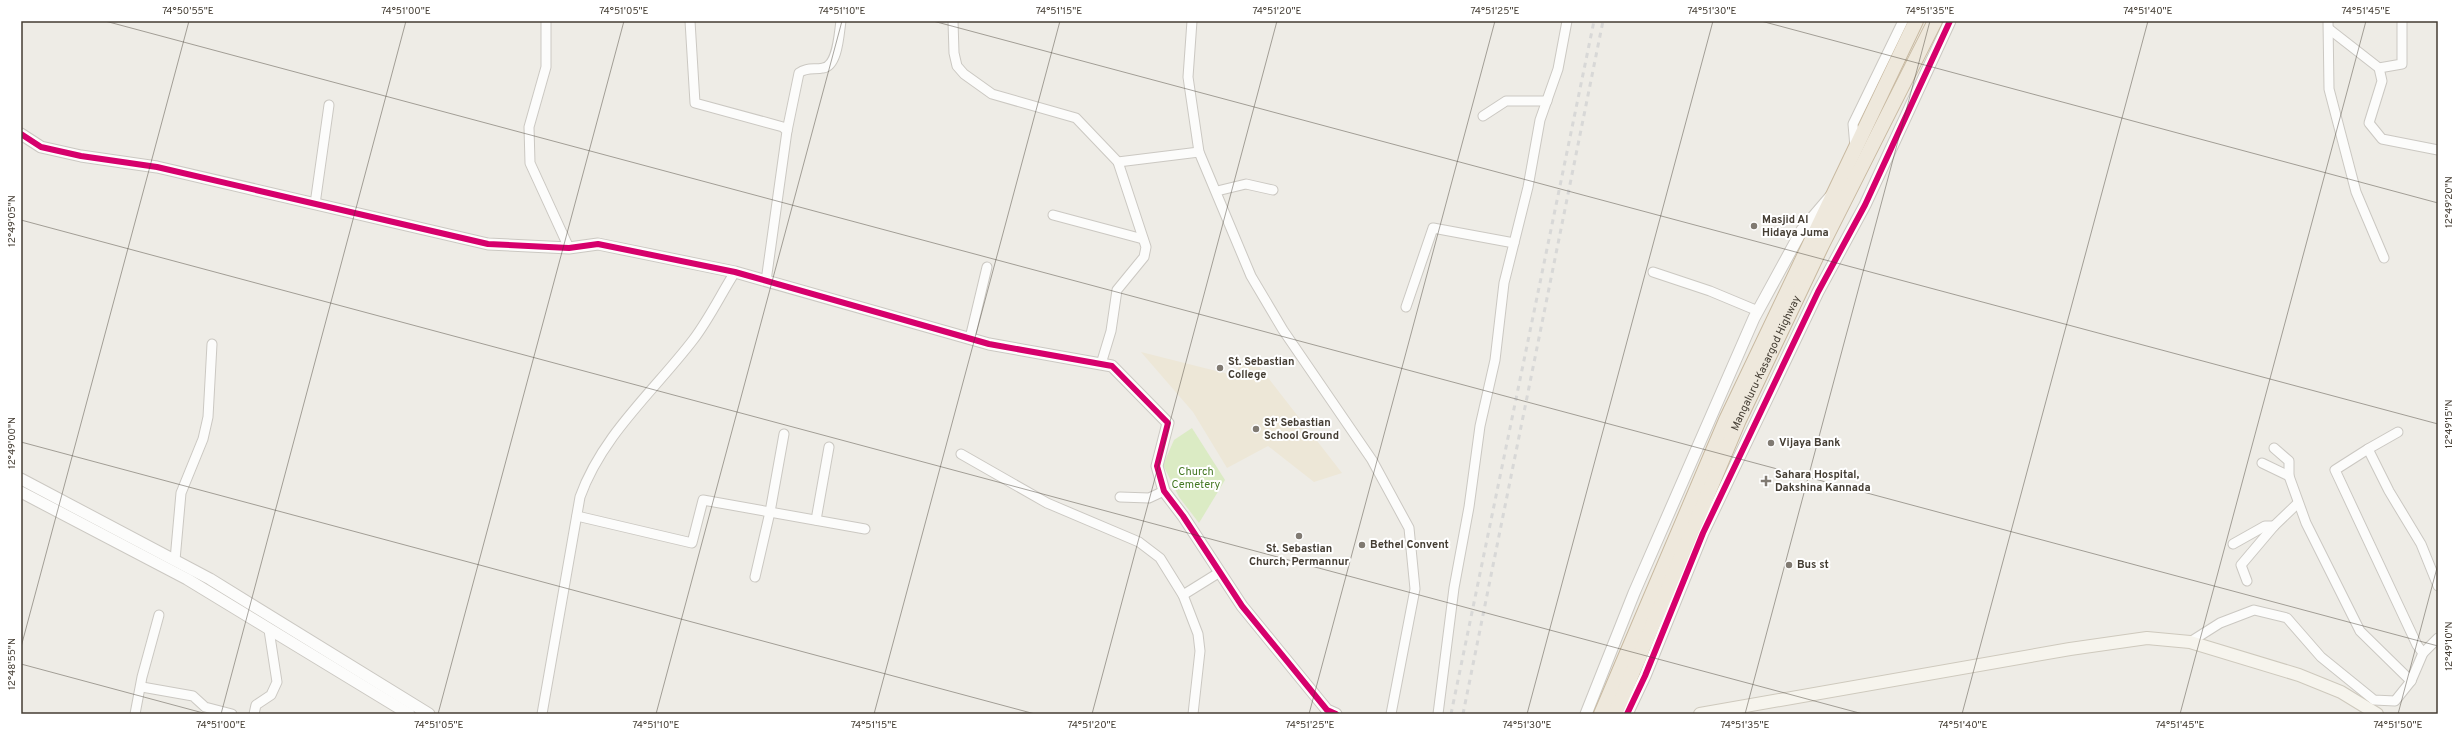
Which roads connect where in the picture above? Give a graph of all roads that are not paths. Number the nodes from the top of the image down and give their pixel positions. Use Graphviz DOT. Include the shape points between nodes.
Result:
graph roads {
  1 [pos="546,21"];
  2 [pos="690,21"];
  3 [pos="841,21"];
  4 [pos="952,21"];
  5 [pos="1192,21"];
  6 [pos="1566,21"];
  7 [pos="1903,21"];
  8 [pos="1916,21"];
  9 [pos="1935,21"];
  10 [pos="1950,21"];
  11 [pos="2402,21"];
  12 [pos="2328,25"];
  13 [pos="2379,68"];
  14 [pos="1547,101"];
  15 [pos="329,105"];
  16 [pos="1483,116"];
  17 [pos="787,131"];
  18 [pos="21,134"];
  19 [pos="1855,149"];
  20 [pos="2438,150"];
  21 [pos="1199,152"];
  22 [pos="1118,162"];
  23 [pos="1273,190"];
  24 [pos="1216,191"];
  25 [pos="1835,192"];
  26 [pos="315,204"];
  27 [pos="1053,214"];
  28 [pos="1143,239"];
  29 [pos="1514,243"];
  30 [pos="1816,244"];
  31 [pos="569,248"];
  32 [pos="2384,258"];
  33 [pos="987,267"];
  34 [pos="735,272"];
  35 [pos="1653,272"];
  36 [pos="766,280"];
  37 [pos="1406,307"];
  38 [pos="1758,311"];
  39 [pos="970,338"];
  40 [pos="212,344"];
  41 [pos="1100,364"];
  42 [pos="2398,432"];
  43 [pos="784,434"];
  44 [pos="829,447"];
  45 [pos="2274,448"];
  46 [pos="2368,449"];
  47 [pos="961,454"];
  48 [pos="2262,463"];
  49 [pos="2289,476"];
  50 [pos="21,479"];
  51 [pos="21,492"];
  52 [pos="1164,492"];
  53 [pos="1120,497"];
  54 [pos="2298,503"];
  55 [pos="770,512"];
  56 [pos="577,516"];
  57 [pos="816,520"];
  58 [pos="2274,526"];
  59 [pos="865,529"];
  60 [pos="2234,544"];
  61 [pos="178,566"];
  62 [pos="1220,572"];
  63 [pos="755,577"];
  64 [pos="2248,581"];
  65 [pos="2438,586"];
  66 [pos="1183,595"];
  67 [pos="159,615"];
  68 [pos="269,630"];
  69 [pos="2438,638"];
  70 [pos="2190,642"];
  71 [pos="2423,653"];
  72 [pos="2411,682"];
  73 [pos="142,687"];
  74 [pos="2370,703"];
  75 [pos="135,714"];
  76 [pos="232,714"];
  77 [pos="254,714"];
  78 [pos="409,714"];
  79 [pos="429,714"];
  80 [pos="542,714"];
  81 [pos="1193,714"];
  82 [pos="1336,714"];
  83 [pos="1391,714"];
  84 [pos="1438,714"];
  85 [pos="1586,714"];
  86 [pos="1601,714"];
  87 [pos="1615,714"];
  88 [pos="1627,714"];
  89 [pos="1700,714"];
  90 [pos="2377,714"];
  1 -- 31 [label="street" via="546,67 529,127 530,163"];
  2 -- 17 [label="street" via="695,102"];
  3 -- 17 [label="street" via="837,47 829,65 799,73"];
  4 -- 22 [label="street" via="954,53 957,66 964,74 992,94 1076,118"];
  5 -- 21 [label="street" via="1188,77"];
  6 -- 14 [label="street" via="1558,69"];
  7 -- 19 [label="street" via="1853,124"];
  8 -- 19 [label="highway, Mangaluru-Kasargod Highway"];
  9 -- 30 [label="highway, Mangaluru-Kasargod Highway"];
  10 -- 88 [label="street" via="1865,205 1818,292 1704,533"];
  11 -- 13 [label="street" via="2402,64"];
  12 -- 13 [label="street"];
  12 -- 32 [label="street" via="2329,89 2356,192"];
  13 -- 20 [label="street" via="2382,81 2369,123 2374,132 2382,139"];
  14 -- 16 [label="street" via="1506,101"];
  14 -- 29 [label="street" via="1540,120 1528,187"];
  15 -- 26 [label="street"];
  17 -- 36 [label="street"];
  18 -- 26 [label="street" via="41,147 81,156 158,167"];
  19 -- 25 [label="highway, Mangaluru-Kasargod Highway"];
  21 -- 22 [label="street"];
  21 -- 24 [label="street"];
  22 -- 28 [label="street" via="1144,234"];
  23 -- 24 [label="street" via="1246,184"];
  24 -- 83 [label="street" via="1251,276 1283,330 1372,460 1409,528 1415,590"];
  25 -- 30 [label="highway, Mangaluru-Kasargod Highway"];
  25 -- 38 [label="street" via="1821,205 1802,230"];
  26 -- 31 [label="street" via="488,244"];
  27 -- 28 [label="street"];
  28 -- 41 [label="street" via="1146,247 1144,257 1117,290 1111,331"];
  29 -- 37 [label="street" via="1433,228"];
  29 -- 84 [label="street" via="1504,283 1495,360 1480,426 1454,588"];
  30 -- 86 [label="highway, Mangaluru-Kasargod Highway" via="1726,420"];
  30 -- 87 [label="highway, Mangaluru-Kasargod Highway"];
  31 -- 34 [label="street" via="598,244"];
  33 -- 39 [label="street"];
  34 -- 36 [label="street"];
  34 -- 56 [label="street" via="694,339 606,446 586,479"];
  35 -- 38 [label="street" via="1710,291"];
  36 -- 39 [label="street"];
  38 -- 85 [label="street" via="1634,593"];
  39 -- 41 [label="street" via="989,344"];
  40 -- 61 [label="street" via="208,417 203,440 181,493"];
  41 -- 52 [label="street" via="1112,366 1168,423 1157,466"];
  42 -- 46 [label="street"];
  43 -- 55 [label="street"];
  44 -- 57 [label="street"];
  45 -- 49 [label="street" via="2289,461"];
  46 -- 65 [label="street" via="2389,491 2421,544"];
  46 -- 71 [label="street" via="2335,470 2360,527"];
  47 -- 66 [label="street" via="1047,503 1139,542 1160,558"];
  48 -- 49 [label="street"];
  49 -- 54 [label="street"];
  50 -- 61 [label="street"];
  51 -- 61 [label="street"];
  52 -- 53 [label="street" via="1149,498"];
  52 -- 62 [label="street"];
  54 -- 58 [label="street"];
  54 -- 72 [label="street" via="2360,631"];
  55 -- 56 [label="street" via="703,500 692,543"];
  55 -- 57 [label="street"];
  55 -- 63 [label="street"];
  56 -- 80 [label="street"];
  57 -- 59 [label="street"];
  58 -- 60 [label="street" via="2265,526"];
  58 -- 64 [label="street" via="2241,565"];
  61 -- 68 [label="street"];
  61 -- 79 [label="street"];
  62 -- 66 [label="street"];
  62 -- 82 [label="street" via="1242,606 1319,701 1327,710"];
  66 -- 81 [label="street" via="1198,634 1200,651"];
  67 -- 73 [label="street" via="142,677"];
  68 -- 77 [label="street" via="277,682 271,695 256,705"];
  68 -- 78 [label="street"];
  69 -- 71 [label="street"];
  70 -- 74 [label="main road" via="2299,675"];
  70 -- 74 [label="street" via="2220,623 2254,610 2287,618 2321,657"];
  70 -- 89 [label="main road" via="2134,639"];
  71 -- 72 [label="street"];
  72 -- 74 [label="street" via="2394,701"];
  73 -- 75 [label="street"];
  73 -- 76 [label="street" via="192,696 205,707"];
  74 -- 90 [label="main road"];
}
